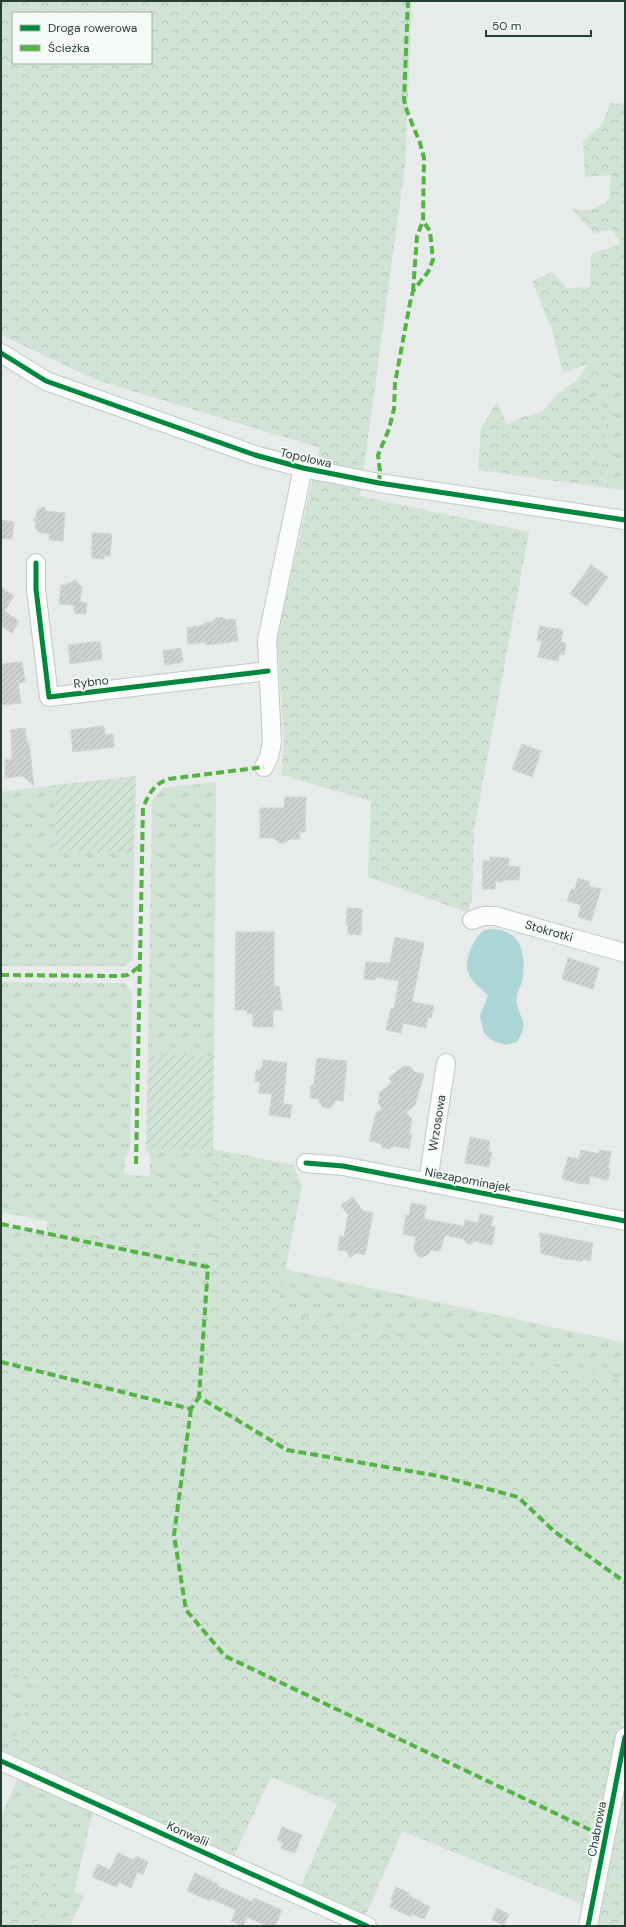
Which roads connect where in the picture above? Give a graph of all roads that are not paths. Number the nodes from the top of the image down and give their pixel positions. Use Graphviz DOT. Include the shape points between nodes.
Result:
graph roads {
  1 [pos="1,353"];
  2 [pos="303,468"];
  3 [pos="625,520"];
  4 [pos="36,563"];
  5 [pos="268,671"];
  6 [pos="264,767"];
  7 [pos="472,920"];
  8 [pos="625,953"];
  9 [pos="446,1063"];
  10 [pos="306,1163"];
  11 [pos="428,1182"];
  12 [pos="625,1221"];
  13 [pos="625,1737"];
  14 [pos="1,1761"];
  15 [pos="367,1926"];
  16 [pos="588,1926"];
  1 -- 2 [label="street, Topolowa" via="46,381 255,456"];
  2 -- 3 [label="street, Topolowa" via="379,483"];
  2 -- 5 [label="street" via="266,640"];
  4 -- 5 [label="street, Rybno" via="36,589 50,698"];
  5 -- 6 [label="street" via="272,742"];
  7 -- 8 [label="street, Stokrotki" via="496,916"];
  9 -- 11 [label="street, Wrzosowa"];
  10 -- 11 [label="street, Niezapominajek" via="343,1166"];
  11 -- 12 [label="street, Niezapominajek"];
  13 -- 16 [label="street, Chabrowa"];
  14 -- 15 [label="street, Konwalii"];
}
